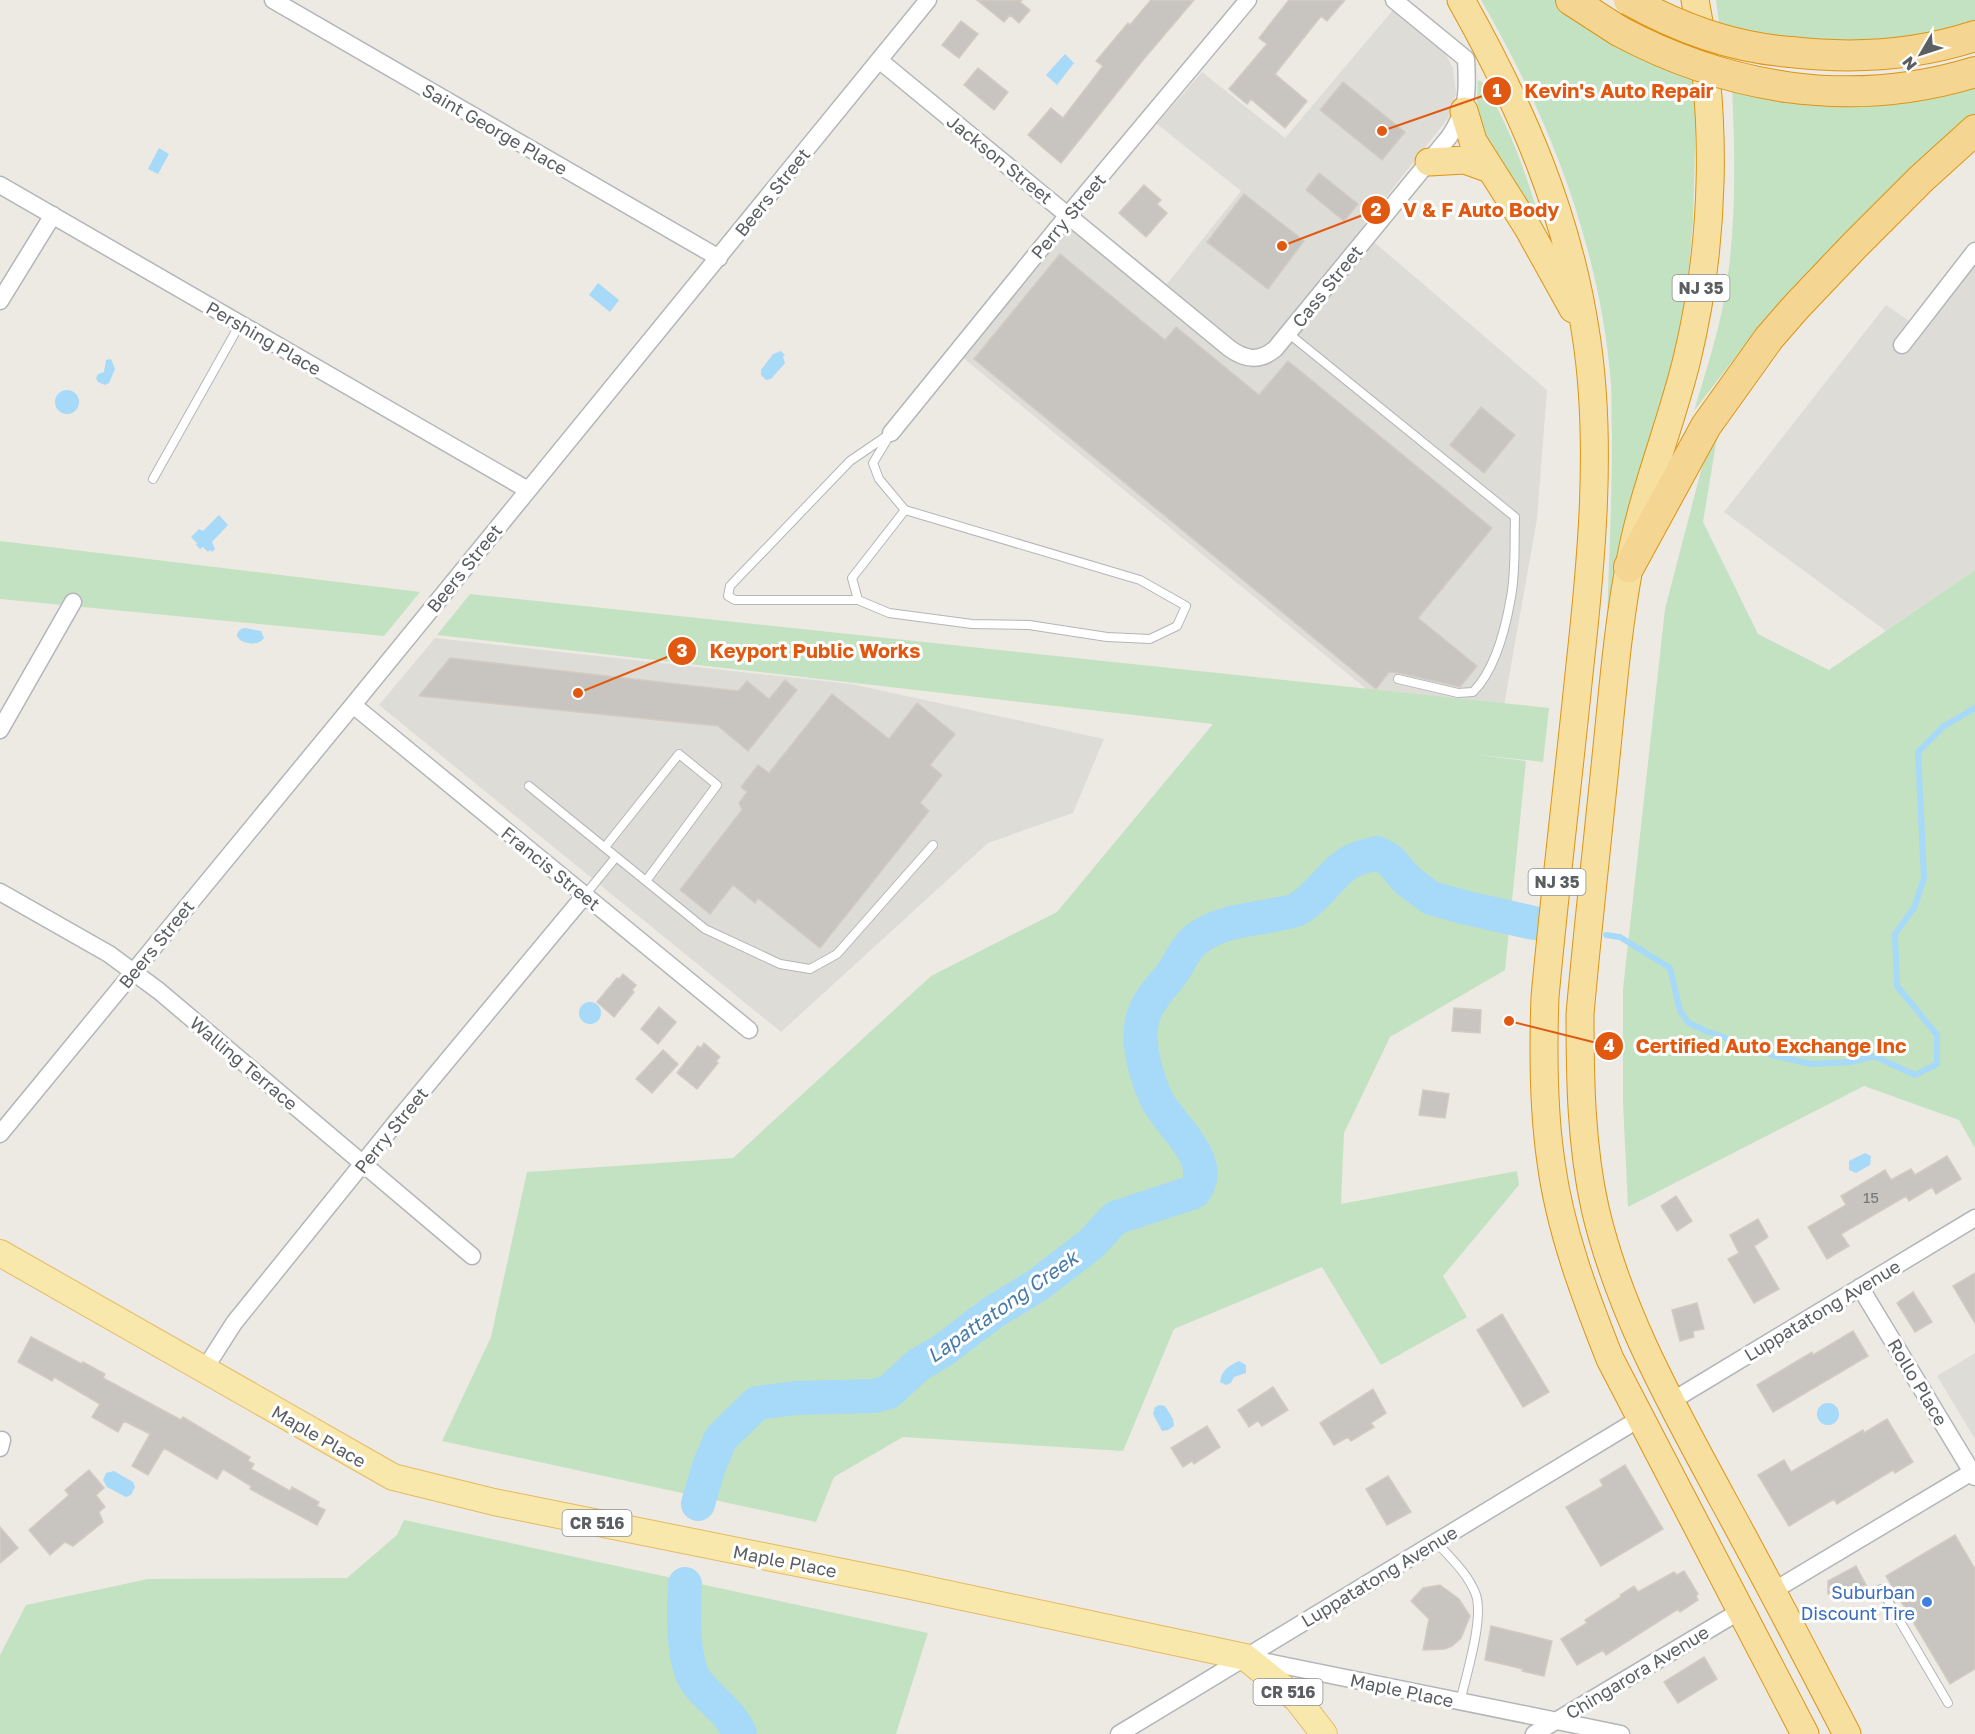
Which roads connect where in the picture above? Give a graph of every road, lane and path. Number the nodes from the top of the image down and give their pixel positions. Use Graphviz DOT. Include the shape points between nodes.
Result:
graph roads {
  1 [pos="273,0"];
  2 [pos="928,0"];
  3 [pos="1248,0"];
  4 [pos="1394,0"];
  5 [pos="1461,0"];
  6 [pos="1571,0"];
  7 [pos="1629,0"];
  8 [pos="1695,0"];
  9 [pos="1975,36"];
  10 [pos="1476,52"];
  11 [pos="879,60"];
  12 [pos="1975,72"];
  13 [pos="1464,111"];
  14 [pos="1975,130"];
  15 [pos="1429,162"];
  16 [pos="1490,169"];
  17 [pos="0,185"];
  18 [pos="53,215"];
  19 [pos="1068,215"];
  20 [pos="1975,251"];
  21 [pos="719,258"];
  22 [pos="0,301"];
  23 [pos="240,324"];
  24 [pos="1288,333"];
  25 [pos="1586,334"];
  26 [pos="1902,345"];
  27 [pos="1264,357"];
  28 [pos="891,433"];
  29 [pos="153,479"];
  30 [pos="528,490"];
  31 [pos="905,510"];
  32 [pos="1629,567"];
  33 [pos="858,600"];
  34 [pos="73,602"];
  35 [pos="1398,679"];
  36 [pos="353,705"];
  37 [pos="0,730"];
  38 [pos="530,786"];
  39 [pos="933,845"];
  40 [pos="604,847"];
  41 [pos="616,856"];
  42 [pos="646,881"];
  43 [pos="0,892"];
  44 [pos="585,895"];
  45 [pos="133,972"];
  46 [pos="750,1030"];
  47 [pos="0,1134"];
  48 [pos="363,1164"];
  49 [pos="1975,1218"];
  50 [pos="0,1253"];
  51 [pos="472,1256"];
  52 [pos="1860,1287"];
  53 [pos="204,1370"];
  54 [pos="1670,1402"];
  55 [pos="1639,1419"];
  56 [pos="1973,1474"];
  57 [pos="1437,1542"];
  58 [pos="1881,1589"];
  59 [pos="1773,1591"];
  60 [pos="1740,1611"];
  61 [pos="1245,1657"];
  62 [pos="1460,1702"];
  63 [pos="1948,1703"];
  64 [pos="1555,1721"];
  65 [pos="1119,1734"];
  66 [pos="1324,1734"];
  67 [pos="1534,1734"];
  68 [pos="1621,1734"];
  69 [pos="1805,1734"];
  70 [pos="1847,1734"];
  1 -- 21 [label="street, Saint George Place"];
  2 -- 11 [label="street, Beers Street"];
  3 -- 19 [label="street, Perry Street"];
  4 -- 10 [label="street"];
  5 -- 10 [label="highway, NJ 35"];
  6 -- 12 [label="highway, bridge" via="1665,54 1712,71 1786,87 1839,92 1892,90"];
  7 -- 9 [label="highway, bridge" via="1698,32 1745,46 1791,52 1833,56 1877,54 1918,50"];
  8 -- 32 [label="highway, NJ 35" via="1706,77 1710,147 1704,256 1695,326"];
  10 -- 13 [label="street, Cass Street" via="1467,77"];
  10 -- 25 [label="highway, NJ 35" via="1531,139 1573,267"];
  11 -- 19 [label="street, Jackson Street"];
  11 -- 21 [label="street, Beers Street"];
  13 -- 15 [label="street, Cass Street"];
  13 -- 16 [label="highway" via="1473,141"];
  14 -- 32 [label="highway" via="1863,237 1769,338 1706,426"];
  15 -- 16 [label="highway" via="1465,160"];
  15 -- 24 [label="street, Cass Street"];
  16 -- 25 [label="highway" via="1528,228"];
  17 -- 18 [label="street, Pershing Place"];
  18 -- 22 [label="street"];
  18 -- 23 [label="street, Pershing Place"];
  19 -- 27 [label="street, Jackson Street" via="1236,353 1251,359"];
  19 -- 28 [label="street, Perry Street"];
  20 -- 26 [label="street"];
  21 -- 30 [label="street, Beers Street"];
  23 -- 29 [label="lane"];
  23 -- 30 [label="street, Pershing Place"];
  24 -- 27 [label="street, Cass Street"];
  24 -- 35 [label="lane" via="1515,517 1512,596 1499,647 1480,684 1473,692 1458,693"];
  25 -- 55 [label="highway, NJ 35" via="1594,437 1590,561 1543,1043 1551,1162 1565,1228 1584,1296"];
  28 -- 31 [label="lane" via="873,463 879,479"];
  28 -- 33 [label="lane" via="850,461 730,586 728,596 735,600"];
  30 -- 36 [label="street, Beers Street"];
  31 -- 33 [label="lane" via="852,578"];
  31 -- 33 [label="lane" via="1140,580 1186,606 1177,626 1150,639 889,614"];
  32 -- 54 [label="highway, NJ 35" via="1589,918 1580,1014 1580,1070 1584,1141 1595,1207 1619,1290"];
  34 -- 37 [label="street"];
  36 -- 44 [label="street, Francis Street"];
  36 -- 45 [label="street, Beers Street"];
  38 -- 40 [label="lane"];
  39 -- 42 [label="lane" via="837,954 810,969 780,964 705,929"];
  40 -- 41 [label="lane"];
  40 -- 42 [label="lane" via="679,754 687,760 717,785"];
  41 -- 42 [label="lane"];
  41 -- 44 [label="lane"];
  43 -- 45 [label="street, Walling Terrace" via="109,954"];
  44 -- 46 [label="street, Francis Street"];
  44 -- 48 [label="street, Perry Street"];
  45 -- 47 [label="street, Beers Street"];
  45 -- 48 [label="street, Walling Terrace"];
  48 -- 51 [label="street, Walling Terrace"];
  48 -- 53 [label="street, Perry Street" via="234,1323"];
  49 -- 52 [label="street, Luppatatong Avenue"];
  50 -- 53 [label="main road, Maple Place / CR 516"];
  52 -- 54 [label="street, Luppatatong Avenue"];
  52 -- 56 [label="street, Rollo Place"];
  53 -- 61 [label="main road, Maple Place / CR 516" via="383,1472 408,1482"];
  54 -- 59 [label="highway, NJ 35"];
  55 -- 57 [label="street, Luppatatong Avenue"];
  55 -- 60 [label="highway, NJ 35"];
  56 -- 59 [label="street"];
  57 -- 61 [label="street, Luppatatong Avenue"];
  57 -- 62 [label="lane" via="1476,1595 1478,1615"];
  58 -- 63 [label="lane"];
  59 -- 70 [label="highway, NJ 35"];
  60 -- 64 [label="street, Chingarora Avenue"];
  60 -- 69 [label="highway, NJ 35"];
  61 -- 62 [label="street, Maple Place"];
  61 -- 65 [label="street, Luppatatong Avenue"];
  61 -- 66 [label="main road, CR 516" via="1297,1699"];
  62 -- 64 [label="street, Maple Place"];
  64 -- 67 [label="street, Chingarora Avenue"];
  64 -- 68 [label="street, Maple Place"];
}
